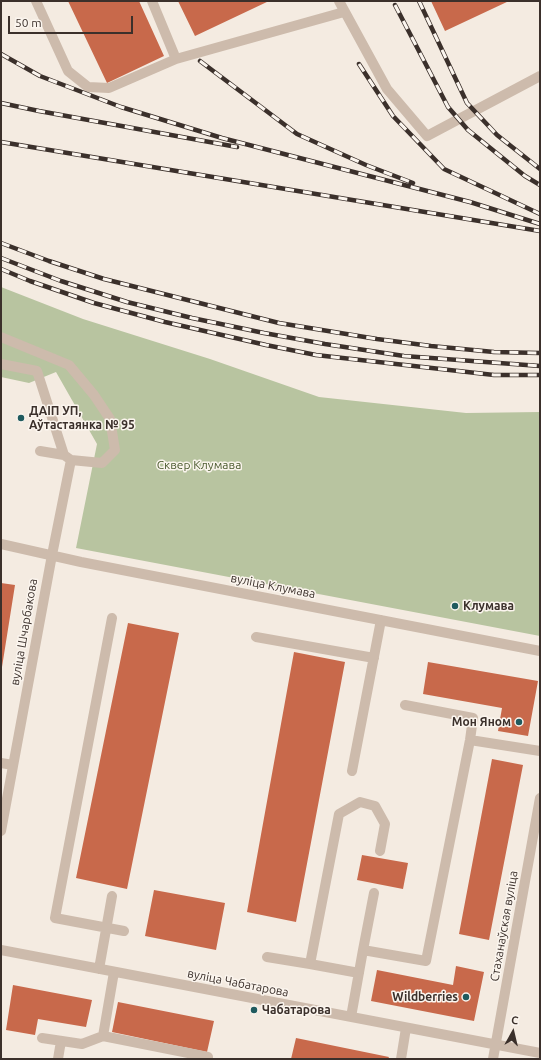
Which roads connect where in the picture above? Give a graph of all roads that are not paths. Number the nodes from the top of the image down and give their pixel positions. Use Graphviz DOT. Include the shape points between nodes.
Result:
graph roads {
  1 [pos="36,1"];
  2 [pos="152,1"];
  3 [pos="339,1"];
  4 [pos="344,12"];
  5 [pos="176,59"];
  6 [pos="540,76"];
  7 [pos="1,337"];
  8 [pos="1,364"];
  9 [pos="40,451"];
  10 [pos="68,458"];
  11 [pos="1,544"];
  12 [pos="52,555"];
  13 [pos="112,618"];
  14 [pos="381,620"];
  15 [pos="256,637"];
  16 [pos="540,651"];
  17 [pos="374,658"];
  18 [pos="405,705"];
  19 [pos="470,740"];
  20 [pos="540,751"];
  21 [pos="1,763"];
  22 [pos="13,765"];
  23 [pos="352,771"];
  24 [pos="540,798"];
  25 [pos="1,831"];
  26 [pos="380,851"];
  27 [pos="535,851"];
  28 [pos="374,893"];
  29 [pos="112,896"];
  30 [pos="106,927"];
  31 [pos="124,931"];
  32 [pos="1,950"];
  33 [pos="363,950"];
  34 [pos="267,957"];
  35 [pos="310,964"];
  36 [pos="99,969"];
  37 [pos="114,972"];
  38 [pos="359,973"];
  39 [pos="351,1017"];
  40 [pos="406,1028"];
  41 [pos="102,1036"];
  42 [pos="42,1038"];
  43 [pos="61,1041"];
  44 [pos="495,1045"];
  45 [pos="540,1053"];
  46 [pos="208,1057"];
  47 [pos="58,1059"];
  48 [pos="401,1059"];
  49 [pos="493,1059"];
  1 -- 5 [label="street" via="68,71 88,87 109,88"];
  2 -- 5 [label="street"];
  3 -- 4 [label="street"];
  4 -- 5 [label="street"];
  4 -- 6 [label="street" via="386,89 427,136"];
  7 -- 10 [label="street" via="69,365 94,394 110,419 115,450 102,463"];
  8 -- 10 [label="street" via="37,371"];
  9 -- 10 [label="street"];
  10 -- 12 [label="street, вуліца Шчарбакова"];
  11 -- 12 [label="street, вуліца Клумава"];
  12 -- 14 [label="street, вуліца Клумава"];
  12 -- 22 [label="street, вуліца Шчарбакова"];
  13 -- 30 [label="street" via="55,918"];
  14 -- 16 [label="street, вуліца Клумава"];
  14 -- 17 [label="street"];
  15 -- 17 [label="street"];
  17 -- 23 [label="street"];
  18 -- 19 [label="street" via="473,718"];
  19 -- 20 [label="street"];
  19 -- 33 [label="street" via="426,961"];
  21 -- 22 [label="street"];
  22 -- 25 [label="street, вуліца Шчарбакова"];
  24 -- 27 [label="street, Стаханаўская вуліца"];
  26 -- 35 [label="street" via="385,824 375,806 360,802 339,814"];
  27 -- 44 [label="street, Стаханаўская вуліца"];
  28 -- 33 [label="street"];
  29 -- 30 [label="street"];
  30 -- 31 [label="street"];
  30 -- 36 [label="street"];
  32 -- 36 [label="street, вуліца Чабатарова"];
  33 -- 38 [label="street"];
  34 -- 35 [label="street"];
  35 -- 38 [label="street"];
  36 -- 37 [label="street, вуліца Чабатарова"];
  37 -- 39 [label="street, вуліца Чабатарова"];
  37 -- 41 [label="street"];
  38 -- 39 [label="street"];
  39 -- 40 [label="street, вуліца Чабатарова"];
  40 -- 44 [label="street, вуліца Чабатарова"];
  40 -- 48 [label="street"];
  41 -- 43 [label="street" via="82,1044"];
  41 -- 46 [label="street"];
  42 -- 43 [label="street"];
  43 -- 47 [label="street"];
  44 -- 45 [label="street, вуліца Чабатарова"];
  44 -- 49 [label="street, Стаханаўская вуліца"];
}
